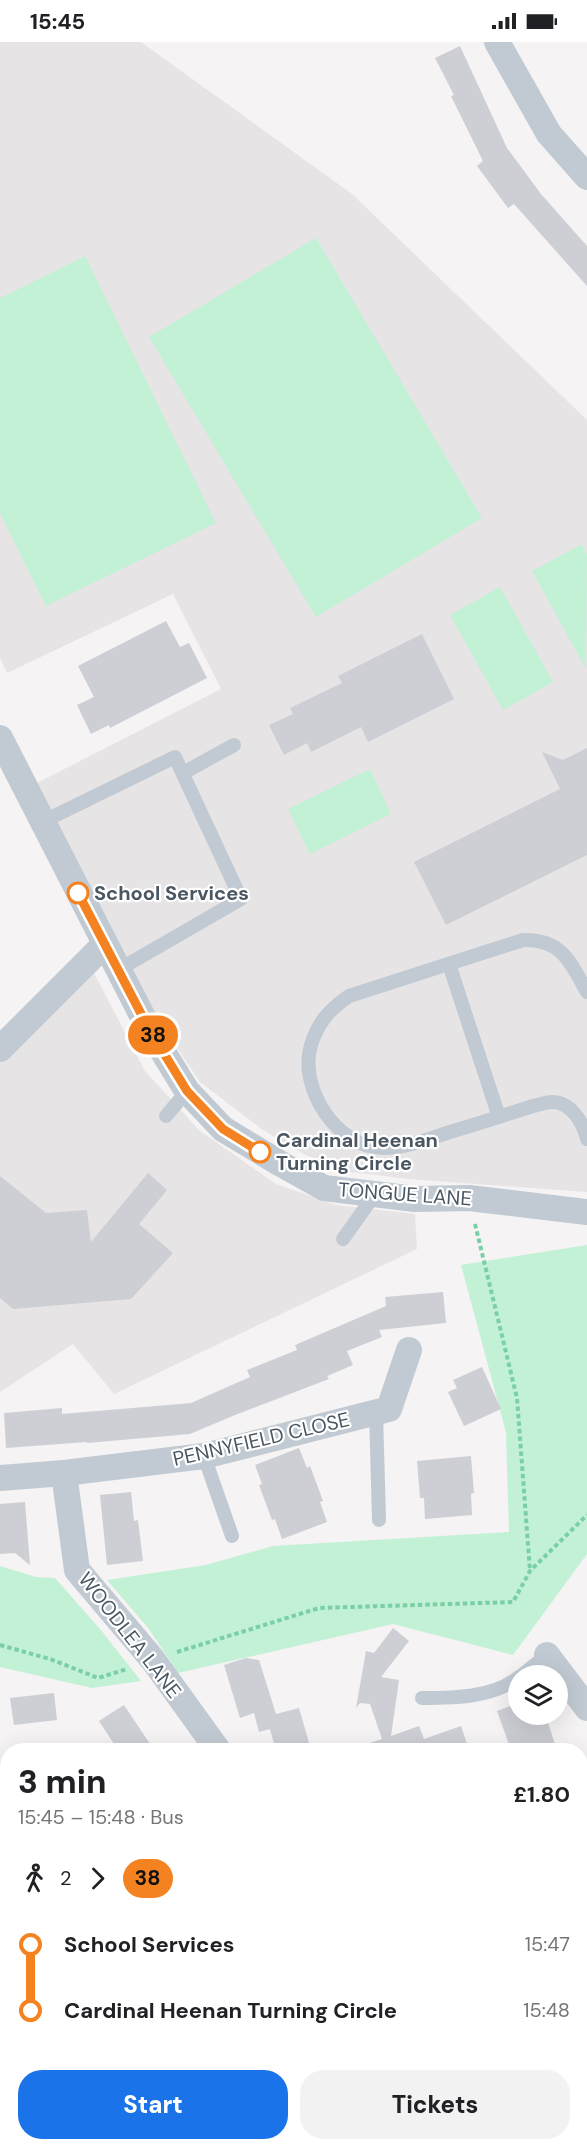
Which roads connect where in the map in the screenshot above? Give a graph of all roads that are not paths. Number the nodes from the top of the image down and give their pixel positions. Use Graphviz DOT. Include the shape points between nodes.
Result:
graph roads {
  1 [pos="497,42"];
  2 [pos="587,177"];
  3 [pos="0,738"];
  4 [pos="234,745"];
  5 [pos="183,773"];
  6 [pos="42,822"];
  7 [pos="104,945"];
  8 [pos="449,964"];
  9 [pos="118,970"];
  10 [pos="587,992"];
  11 [pos="0,1049"];
  12 [pos="187,1091"];
  13 [pos="166,1116"];
  14 [pos="499,1117"];
  15 [pos="587,1139"];
  16 [pos="375,1194"];
  17 [pos="587,1212"];
  18 [pos="343,1239"];
  19 [pos="409,1350"];
  20 [pos="376,1412"];
  21 [pos="204,1456"];
  22 [pos="64,1473"];
  23 [pos="0,1478"];
  24 [pos="380,1520"];
  25 [pos="232,1536"];
  26 [pos="547,1655"];
  27 [pos="534,1665"];
  28 [pos="508,1684"];
  29 [pos="422,1698"];
  30 [pos="587,1708"];
  31 [pos="213,1743"];
  1 -- 2 [label="street" via="549,134"];
  3 -- 6 [label="street, TONGUE LANE"];
  4 -- 5 [label="lane"];
  5 -- 6 [label="lane" via="176,757"];
  5 -- 9 [label="lane" via="241,899"];
  6 -- 7 [label="street, TONGUE LANE"];
  7 -- 9 [label="street, TONGUE LANE"];
  7 -- 11 [label="street"];
  8 -- 10 [label="lane" via="523,940 541,940 560,950"];
  8 -- 14 [label="lane"];
  8 -- 14 [label="lane" via="349,996 331,1008 310,1047 308,1070 318,1102 334,1126 356,1141 381,1148 406,1146"];
  9 -- 12 [label="street, TONGUE LANE"];
  12 -- 13 [label="lane"];
  12 -- 16 [label="street, TONGUE LANE" via="223,1129 324,1188"];
  14 -- 15 [label="lane" via="553,1102 572,1110"];
  16 -- 17 [label="street, TONGUE LANE" via="469,1198"];
  16 -- 18 [label="lane"];
  19 -- 20 [label="street, PENNYFIELD CLOSE" via="388,1409"];
  20 -- 21 [label="street, PENNYFIELD CLOSE"];
  20 -- 24 [label="lane"];
  21 -- 22 [label="street, PENNYFIELD CLOSE"];
  21 -- 25 [label="lane"];
  22 -- 23 [label="street, PENNYFIELD CLOSE"];
  22 -- 31 [label="street, WOODLEA LANE" via="77,1570 153,1660"];
  26 -- 27 [label="lane"];
  26 -- 30 [label="street"];
  28 -- 29 [label="lane" via="486,1693"];
}
